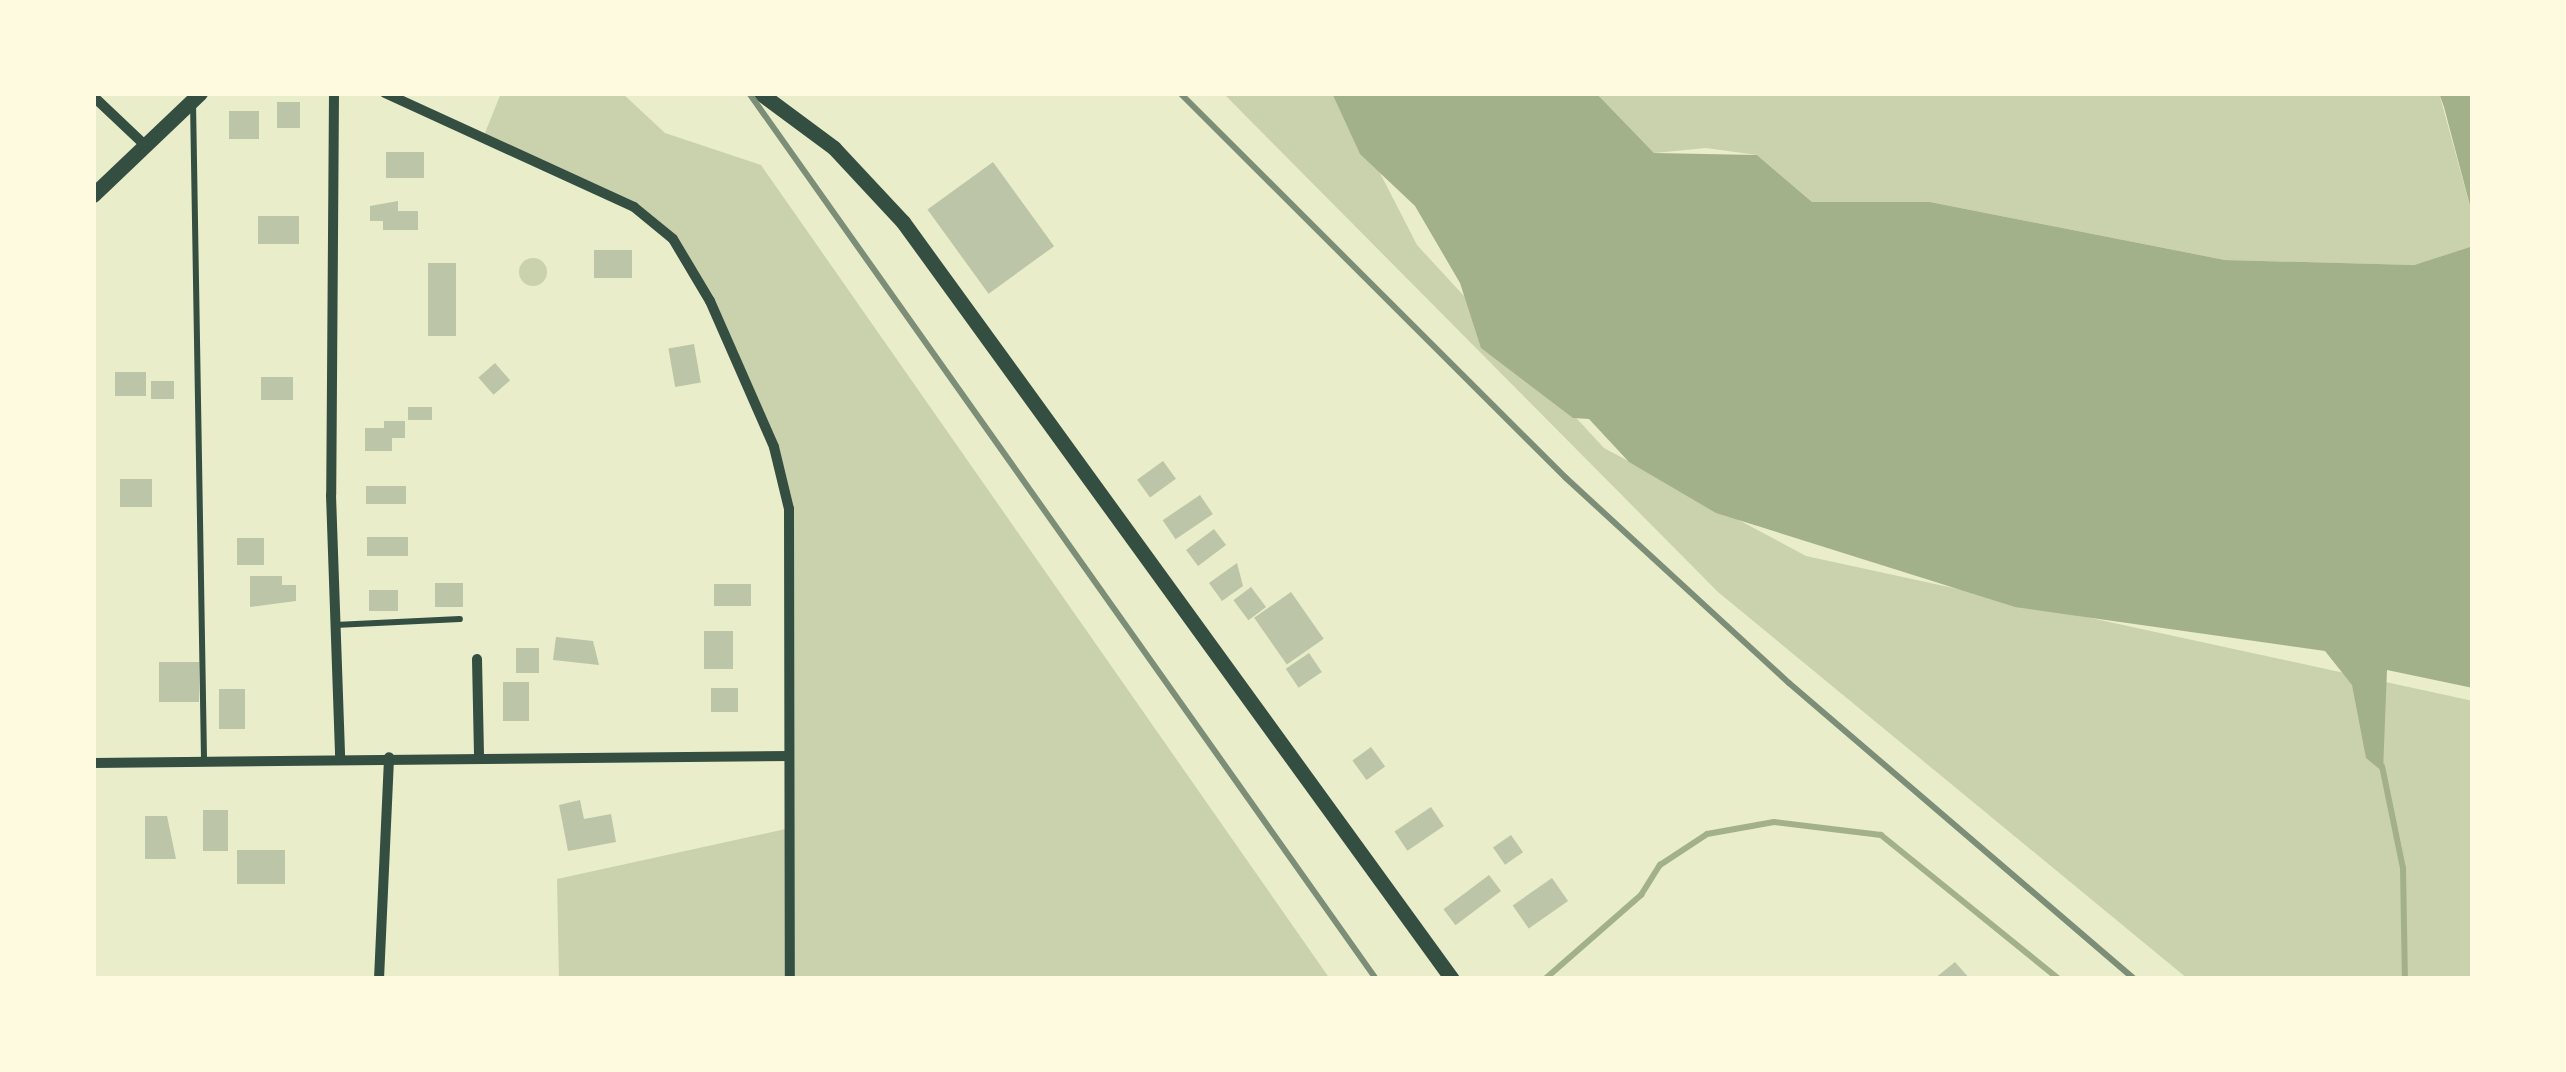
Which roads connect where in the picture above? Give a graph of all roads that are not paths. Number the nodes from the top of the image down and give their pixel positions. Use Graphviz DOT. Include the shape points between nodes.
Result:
graph roads {
  1 [pos="334,93"];
  2 [pos="386,93"];
  3 [pos="760,93"];
  4 [pos="93,96"];
  5 [pos="196,97"];
  6 [pos="147,147"];
  7 [pos="93,196"];
  8 [pos="460,619"];
  9 [pos="335,625"];
  10 [pos="478,659"];
  11 [pos="789,756"];
  12 [pos="340,757"];
  13 [pos="389,757"];
  14 [pos="204,758"];
  15 [pos="479,758"];
  16 [pos="93,763"];
  17 [pos="380,979"];
  18 [pos="790,979"];
  19 [pos="1452,979"];
  1 -- 9 [label="street"];
  2 -- 11 [label="street" via="634,207 673,239 747,383 789,509"];
  3 -- 19 [label="main road" via="834,148 903,223"];
  4 -- 6 [label="street"];
  5 -- 6 [label="main road"];
  5 -- 14 [label="lane"];
  6 -- 7 [label="main road"];
  8 -- 9 [label="lane"];
  9 -- 12 [label="street"];
  10 -- 15 [label="street"];
  11 -- 15 [label="street"];
  11 -- 18 [label="street"];
  12 -- 13 [label="street"];
  12 -- 14 [label="street"];
  13 -- 15 [label="street"];
  13 -- 17 [label="street"];
  14 -- 16 [label="street"];
}
